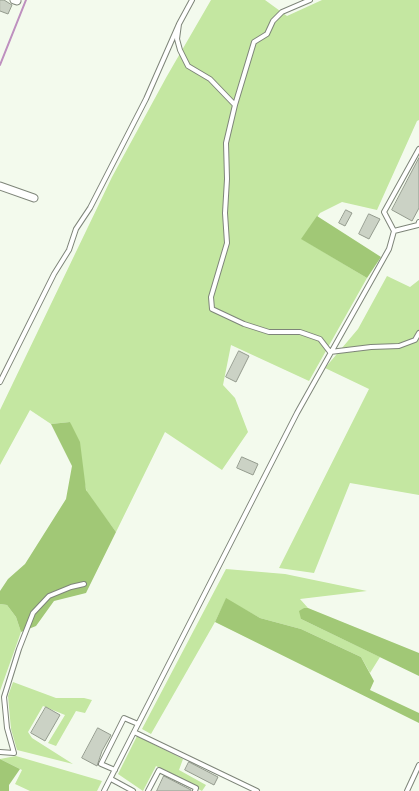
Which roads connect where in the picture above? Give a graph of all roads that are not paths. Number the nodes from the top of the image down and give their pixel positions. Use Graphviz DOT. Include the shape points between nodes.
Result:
graph roads {
  1 [pos="192,0"];
  2 [pos="310,0"];
  3 [pos="179,24"];
  4 [pos="235,105"];
  5 [pos="419,149"];
  6 [pos="0,186"];
  7 [pos="34,198"];
  8 [pos="419,222"];
  9 [pos="394,231"];
  10 [pos="419,333"];
  11 [pos="330,352"];
  12 [pos="0,382"];
  13 [pos="84,584"];
  14 [pos="138,724"];
  15 [pos="134,732"];
  16 [pos="0,752"];
  17 [pos="419,765"];
  18 [pos="115,770"];
  19 [pos="111,778"];
  20 [pos="255,790"];
  21 [pos="104,791"];
  22 [pos="133,791"];
  23 [pos="148,791"];
  24 [pos="195,791"];
  25 [pos="407,791"];
  1 -- 3 [label="lane"];
  2 -- 4 [label="lane" via="282,12 268,34 254,42"];
  3 -- 4 [label="lane" via="180,50 188,66 210,79"];
  3 -- 12 [label="lane" via="146,99 76,229 69,250"];
  4 -- 11 [label="lane" via="226,142 227,243 211,297 212,309 269,332 300,332 320,339"];
  5 -- 9 [label="lane" via="384,212"];
  6 -- 7 [label="street"];
  8 -- 9 [label="lane"];
  9 -- 11 [label="lane" via="390,249"];
  10 -- 11 [label="lane" via="415,340 399,346"];
  11 -- 14 [label="lane"];
  13 -- 16 [label="lane" via="49,596 33,613 4,697 7,728 14,752"];
  14 -- 15 [label="lane"];
  14 -- 18 [label="lane" via="124,718 102,764"];
  15 -- 18 [label="lane"];
  15 -- 20 [label="lane"];
  17 -- 25 [label="lane"];
  18 -- 19 [label="lane"];
  19 -- 21 [label="lane"];
  19 -- 22 [label="lane"];
  23 -- 24 [label="lane" via="159,770 196,788"];
}
